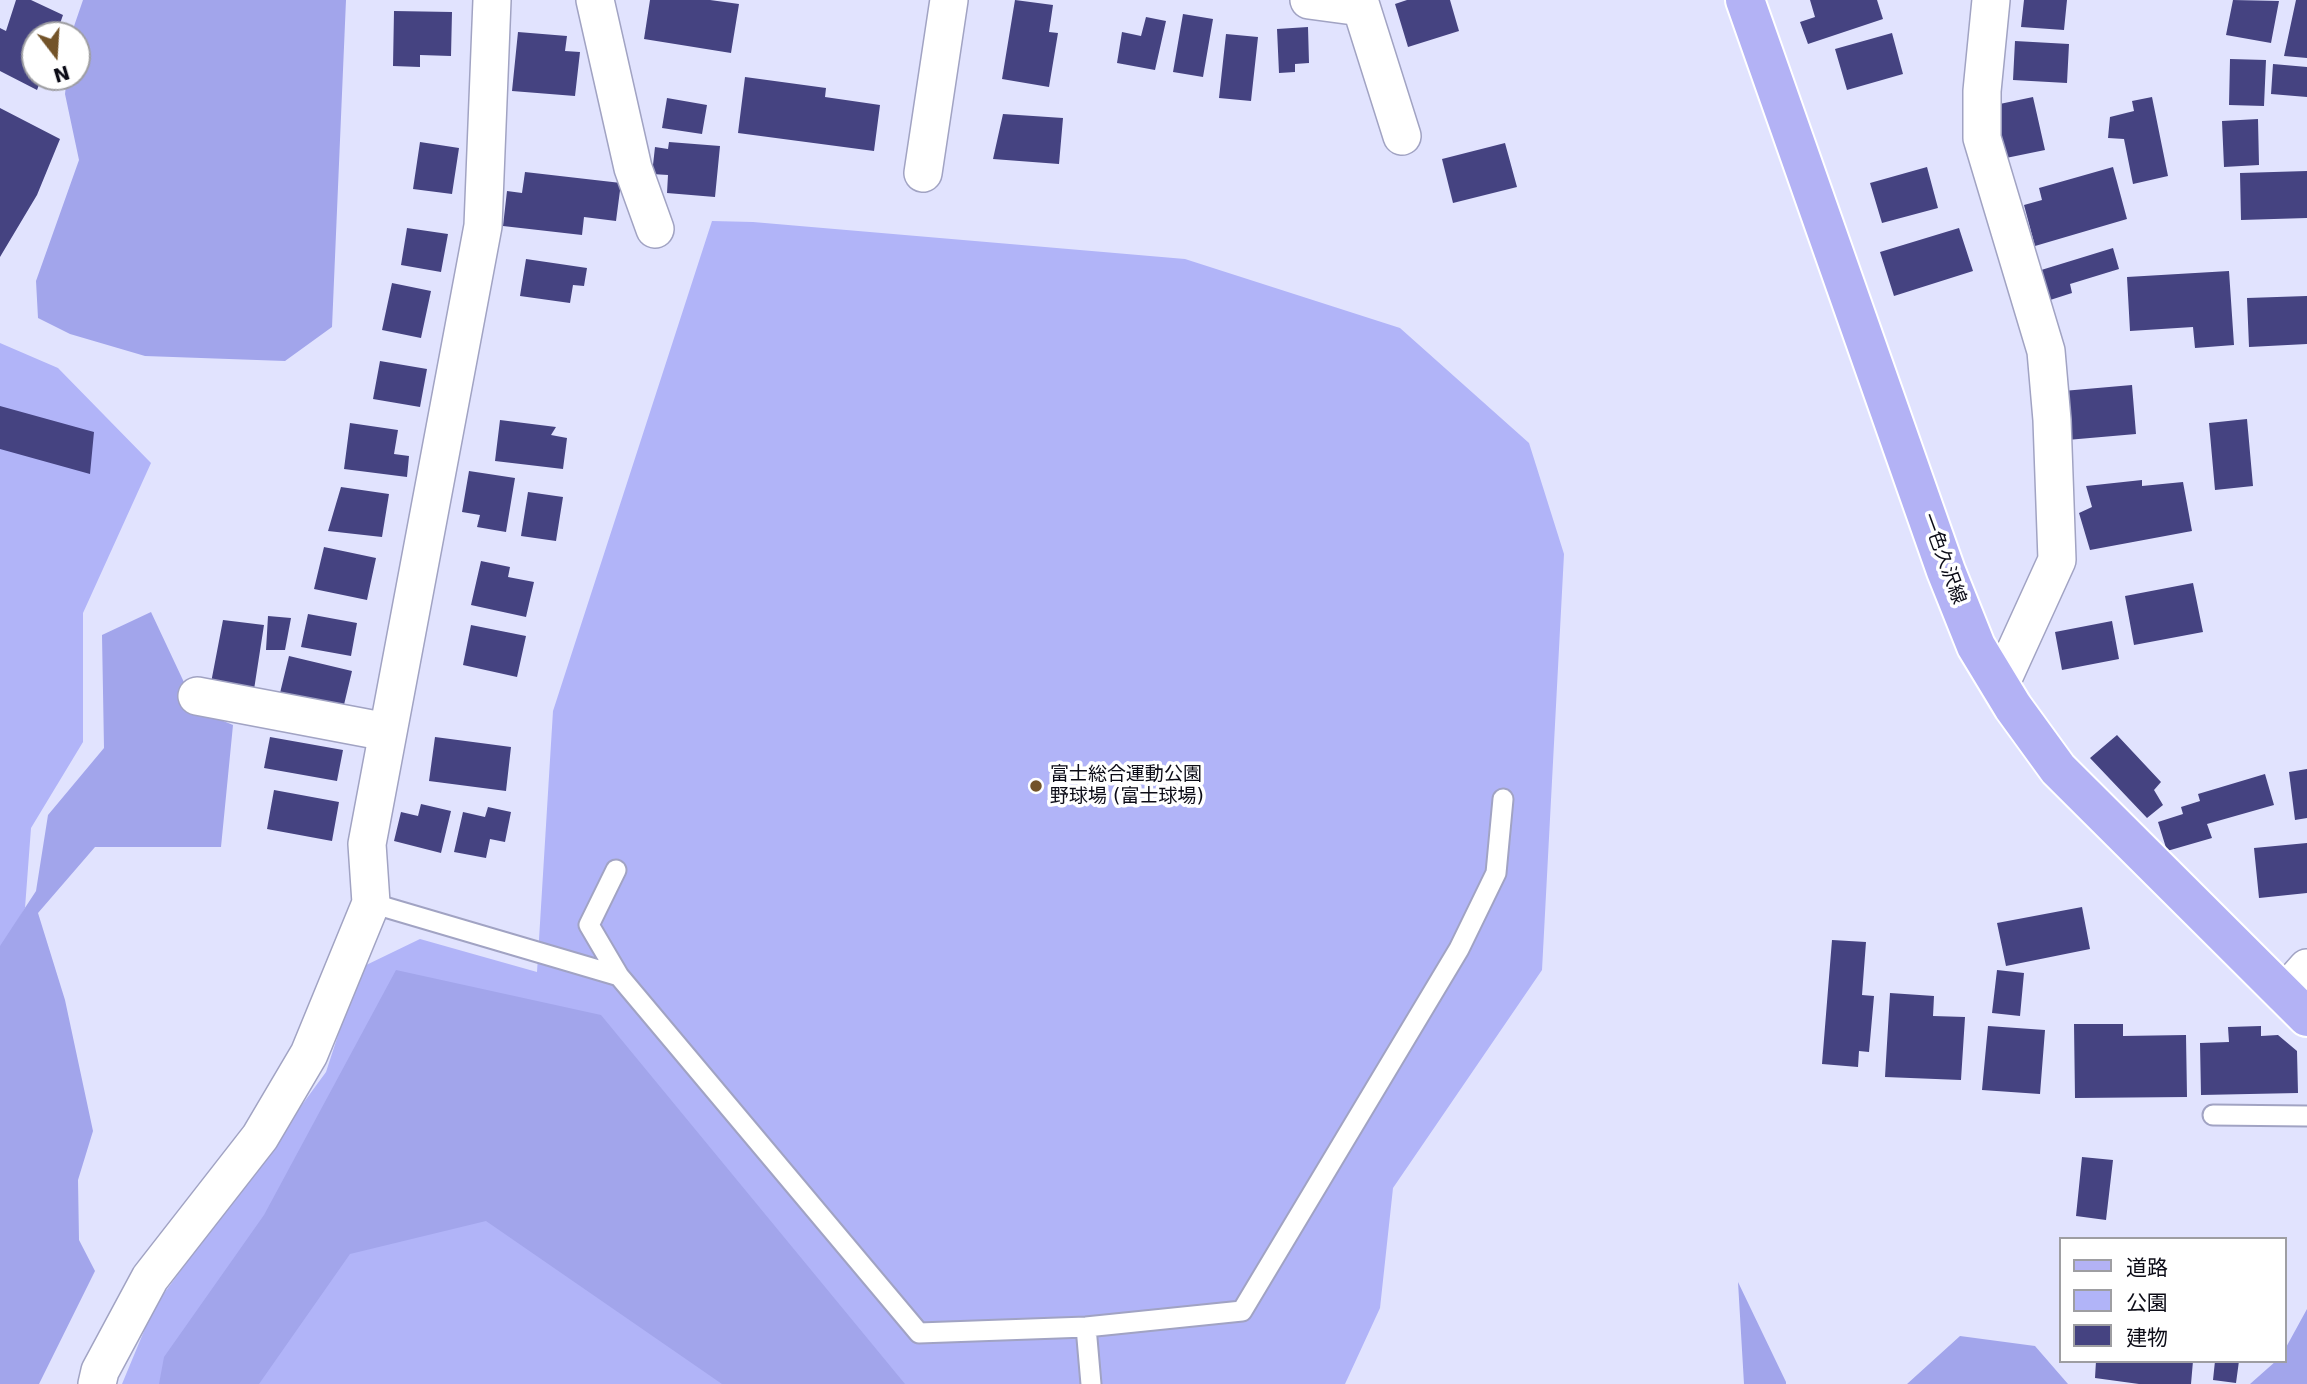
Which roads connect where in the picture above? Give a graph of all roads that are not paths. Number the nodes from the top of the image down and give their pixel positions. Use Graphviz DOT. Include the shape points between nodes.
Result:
graph roads {
  1 [pos="492,0"];
  2 [pos="595,0"];
  3 [pos="949,0"];
  4 [pos="1309,0"];
  5 [pos="1745,0"];
  6 [pos="1992,0"];
  7 [pos="1360,3"];
  8 [pos="1402,136"];
  9 [pos="923,173"];
  10 [pos="655,229"];
  11 [pos="2000,685"];
  12 [pos="197,696"];
  13 [pos="387,732"];
  14 [pos="1503,799"];
  15 [pos="616,870"];
  16 [pos="371,903"];
  17 [pos="619,976"];
  18 [pos="2299,993"];
  19 [pos="2213,1115"];
  20 [pos="2307,1116"];
  21 [pos="1086,1327"];
  22 [pos="97,1384"];
  23 [pos="1091,1384"];
  1 -- 13 [label="street" via="483,226"];
  2 -- 10 [label="street" via="633,168"];
  3 -- 9 [label="street"];
  4 -- 7 [label="street"];
  5 -- 11 [label="main road, 一色久沢線" via="1946,570 1976,646"];
  6 -- 11 [label="street" via="1982,138 2046,351 2057,560"];
  7 -- 8 [label="street"];
  11 -- 18 [label="main road, 一色久沢線" via="2058,769"];
  12 -- 13 [label="street"];
  13 -- 16 [label="street" via="366,844"];
  14 -- 21 [label="lane" via="1496,873 1459,949 1241,1311"];
  15 -- 17 [label="lane" via="589,925"];
  16 -- 17 [label="lane"];
  16 -- 22 [label="street" via="309,1054 260,1137 150,1278"];
  17 -- 21 [label="lane" via="919,1333"];
  19 -- 20 [label="lane"];
  21 -- 23 [label="lane"];
}
